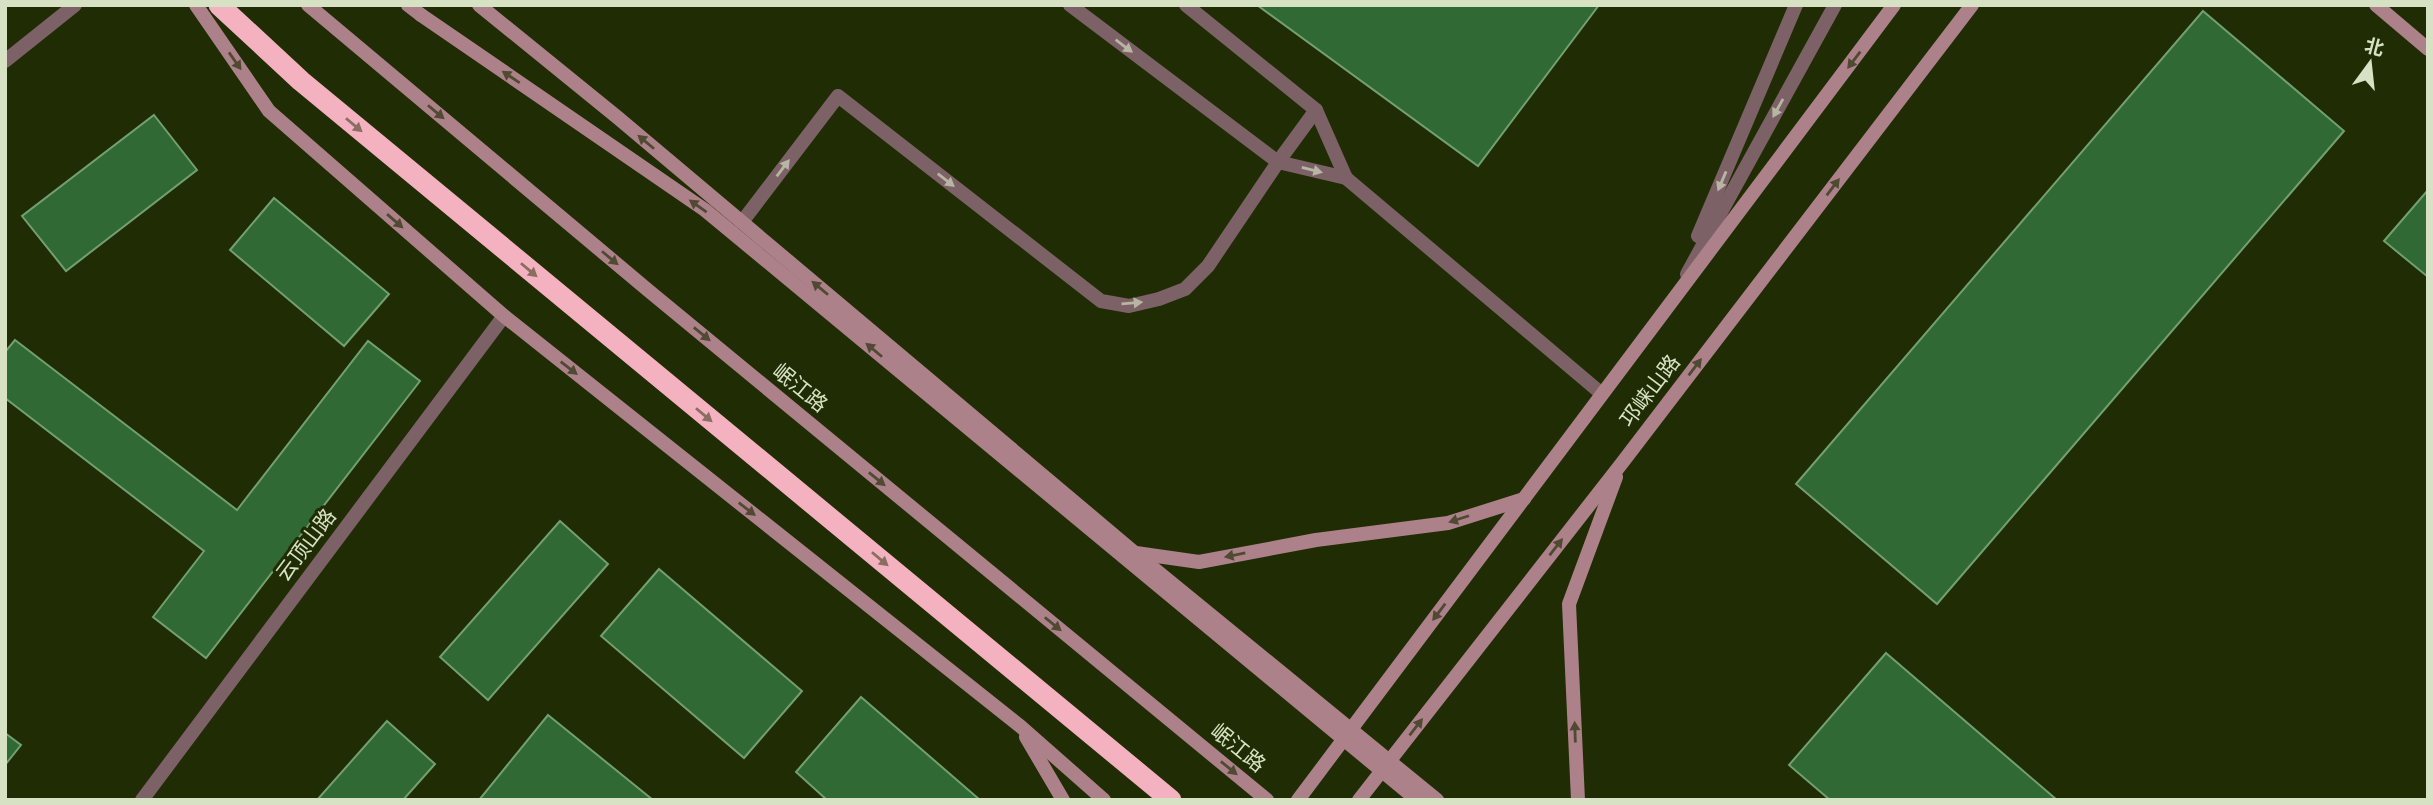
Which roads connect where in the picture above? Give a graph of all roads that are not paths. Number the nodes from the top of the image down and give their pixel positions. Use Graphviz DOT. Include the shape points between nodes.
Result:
graph roads {
  1 [pos="75,5"];
  2 [pos="196,5"];
  3 [pos="219,5"];
  4 [pos="308,5"];
  5 [pos="408,5"];
  6 [pos="479,5"];
  7 [pos="1070,5"];
  8 [pos="1186,5"];
  9 [pos="1796,5"];
  10 [pos="1835,5"];
  11 [pos="1895,5"];
  12 [pos="1972,5"];
  13 [pos="2376,5"];
  14 [pos="2428,49"];
  15 [pos="5,61"];
  16 [pos="1316,110"];
  17 [pos="1278,162"];
  18 [pos="1346,178"];
  19 [pos="742,222"];
  20 [pos="1669,306"];
  21 [pos="504,316"];
  22 [pos="1602,394"];
  23 [pos="1622,463"];
  24 [pos="1524,499"];
  25 [pos="1135,553"];
  26 [pos="1020,726"];
  27 [pos="1352,729"];
  28 [pos="1390,760"];
  29 [pos="142,800"];
  30 [pos="1063,800"];
  31 [pos="1104,800"];
  32 [pos="1171,800"];
  33 [pos="1267,800"];
  34 [pos="1298,800"];
  35 [pos="1359,800"];
  36 [pos="1417,800"];
  37 [pos="1437,800"];
  38 [pos="1578,800"];
  1 -- 15 [label="street"];
  2 -- 21 [label="main road, one-way" via="270,111"];
  3 -- 32 [label="highway, one-way" via="301,81"];
  4 -- 33 [label="main road, 岷江路, one-way"];
  36 -- 5 [label="main road, one-way, bridge" via="705,210"];
  19 -- 6 [label="main road, one-way"];
  7 -- 17 [label="street, one-way"];
  8 -- 16 [label="street"];
  9 -- 20 [label="street, one-way"];
  10 -- 20 [label="street, one-way"];
  11 -- 20 [label="main road, 邛崃山路, one-way"];
  23 -- 12 [label="main road, 邛崃山路, one-way"];
  13 -- 14 [label="main road"];
  16 -- 17 [label="street"];
  16 -- 18 [label="street"];
  17 -- 18 [label="street, one-way"];
  19 -- 17 [label="street, one-way" via="838,96 1101,301 1129,306 1185,289 1208,266"];
  18 -- 22 [label="street"];
  25 -- 19 [label="main road, one-way"];
  20 -- 22 [label="main road, 邛崃山路"];
  21 -- 26 [label="main road, one-way"];
  21 -- 29 [label="street, 云顶山路"];
  22 -- 24 [label="main road, 邛崃山路"];
  28 -- 23 [label="main road, 邛崃山路, one-way"];
  38 -- 23 [label="main road, one-way" via="1569,604"];
  24 -- 25 [label="main road, one-way" via="1448,523 1316,540 1199,562"];
  24 -- 27 [label="main road, 邛崃山路, one-way"];
  25 -- 27 [label="main road"];
  26 -- 30 [label="main road"];
  26 -- 31 [label="main road"];
  27 -- 28 [label="main road"];
  27 -- 34 [label="main road, 邛崃山路"];
  28 -- 35 [label="main road, 邛崃山路"];
  28 -- 37 [label="main road"];
}
